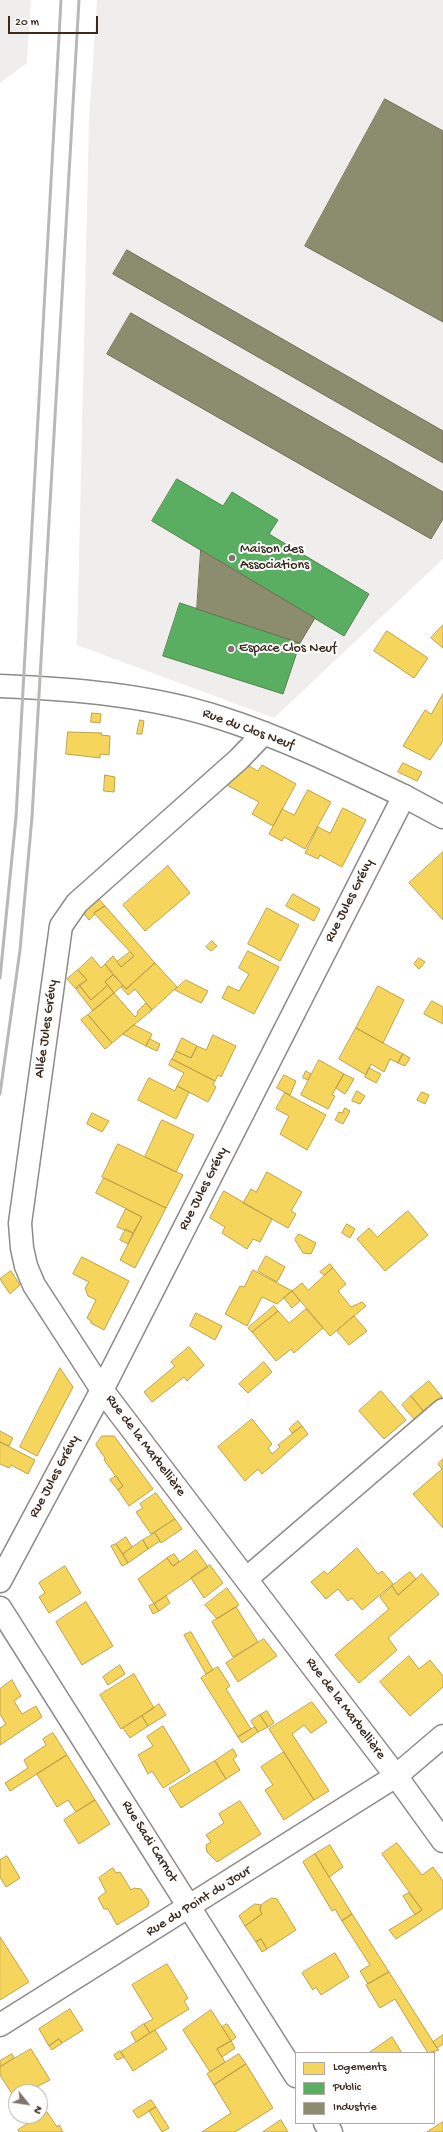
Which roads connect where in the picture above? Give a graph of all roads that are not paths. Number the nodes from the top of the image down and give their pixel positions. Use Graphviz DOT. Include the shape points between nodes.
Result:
graph roads {
  1 [pos="0,686"];
  2 [pos="264,733"];
  3 [pos="404,796"];
  4 [pos="443,817"];
  5 [pos="102,1390"];
  6 [pos="443,1410"];
  7 [pos="246,1579"];
  8 [pos="0,1581"];
  9 [pos="0,1608"];
  10 [pos="443,1736"];
  11 [pos="396,1776"];
  12 [pos="443,1840"];
  13 [pos="190,1907"];
  14 [pos="0,2025"];
  15 [pos="295,2074"];
  1 -- 2 [label="street, Rue du Clos Neuf" via="106,693 159,702 220,717"];
  2 -- 3 [label="street, Rue du Clos Neuf"];
  2 -- 5 [label="street, Allée Jules Grévy" via="239,759 78,904 61,926 20,1223 22,1248 34,1285"];
  3 -- 4 [label="street, Rue du Clos Neuf"];
  3 -- 5 [label="street, Rue Jules Grévy"];
  5 -- 7 [label="street, Rue de la Marbellière"];
  5 -- 8 [label="street, Rue Jules Grévy"];
  6 -- 7 [label="street"];
  7 -- 11 [label="street, Rue de la Marbellière"];
  9 -- 13 [label="street, Rue Sadi Carnot"];
  10 -- 11 [label="street, Rue du Point du Jour"];
  11 -- 12 [label="street, Rue de la Marbellière"];
  11 -- 13 [label="street, Rue du Point du Jour"];
  13 -- 14 [label="street, Rue du Point du Jour"];
  13 -- 15 [label="street, Rue Sadi Carnot"];
}
